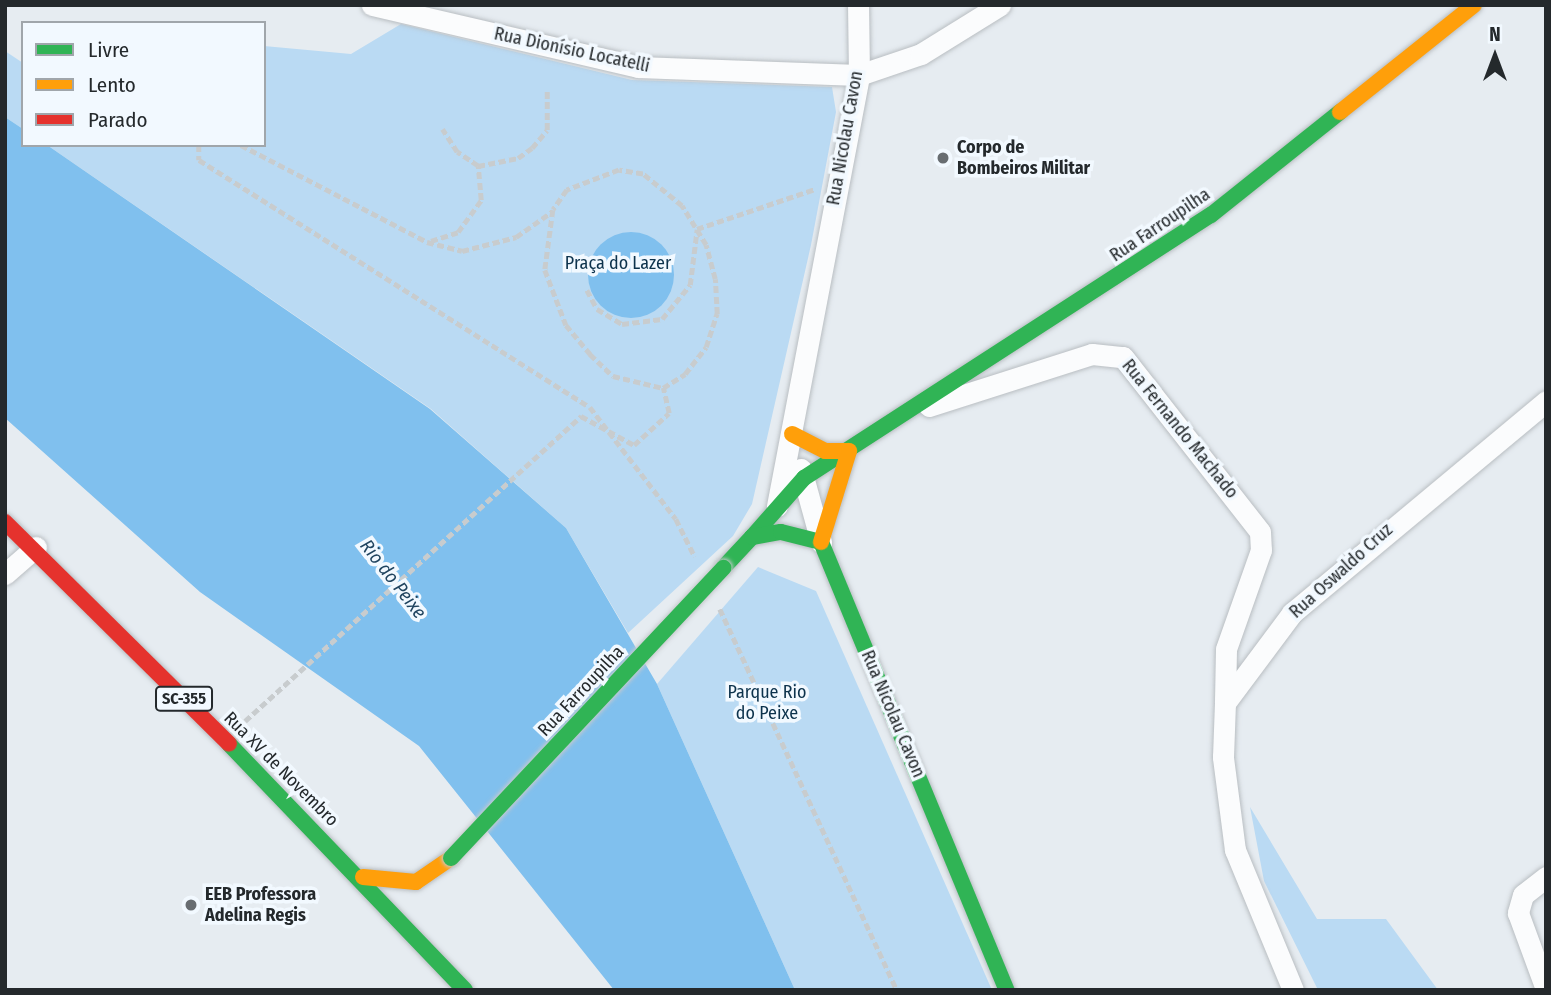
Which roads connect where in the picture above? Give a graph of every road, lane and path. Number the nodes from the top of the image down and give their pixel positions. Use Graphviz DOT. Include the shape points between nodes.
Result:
graph roads {
  1 [pos="372,5"];
  2 [pos="858,5"];
  3 [pos="1000,5"];
  4 [pos="1474,5"];
  5 [pos="859,75"];
  6 [pos="547,89"];
  7 [pos="442,129"];
  8 [pos="199,147"];
  9 [pos="245,147"];
  10 [pos="478,166"];
  11 [pos="839,181"];
  12 [pos="553,210"];
  13 [pos="697,229"];
  14 [pos="427,242"];
  15 [pos="587,290"];
  16 [pos="663,388"];
  17 [pos="1546,401"];
  18 [pos="916,410"];
  19 [pos="608,430"];
  20 [pos="792,434"];
  21 [pos="849,451"];
  22 [pos="804,478"];
  23 [pos="776,506"];
  24 [pos="5,522"];
  25 [pos="752,537"];
  26 [pos="821,542"];
  27 [pos="36,547"];
  28 [pos="701,569"];
  29 [pos="5,575"];
  30 [pos="713,594"];
  31 [pos="1225,703"];
  32 [pos="224,740"];
  33 [pos="439,872"];
  34 [pos="363,877"];
  35 [pos="1546,877"];
  36 [pos="427,899"];
  37 [pos="424,919"];
  38 [pos="428,948"];
  39 [pos="1546,989"];
  40 [pos="465,990"];
  41 [pos="897,990"];
  42 [pos="1007,990"];
  43 [pos="1293,990"];
  1 -- 5 [label="street, Rua Dionísio Locatelli" via="638,67"];
  2 -- 5 [label="street, Rua Nicolau Cavon"];
  3 -- 5 [label="street" via="921,54"];
  4 -- 18 [label="main road, Rua Farroupilha" via="1211,215"];
  5 -- 11 [label="street, Rua Nicolau Cavon"];
  6 -- 10 [label="path" via="547,130 532,148 518,158"];
  7 -- 10 [label="path" via="457,152"];
  8 -- 19 [label="path" via="200,159 537,368 590,407"];
  9 -- 14 [label="path"];
  10 -- 14 [label="path" via="481,200 472,218 458,232"];
  11 -- 13 [label="path"];
  11 -- 20 [label="street, Rua Nicolau Cavon"];
  12 -- 13 [label="path" via="568,190 619,170 642,174 664,189"];
  12 -- 14 [label="path" via="534,228 491,245 462,251"];
  12 -- 16 [label="path" via="545,270 566,325 613,376"];
  13 -- 15 [label="path" via="690,285 662,319 622,324 597,309"];
  13 -- 16 [label="path" via="715,279 717,314 706,347 685,374"];
  16 -- 19 [label="path" via="669,413 634,445"];
  17 -- 31 [label="street, Rua Oswaldo Cruz" via="1292,613"];
  18 -- 21 [label="main road, Rua Farroupilha"];
  18 -- 31 [label="street, Rua Fernando Machado" via="1092,354 1122,357 1260,533 1261,550 1226,649"];
  19 -- 28 [label="path" via="676,519"];
  19 -- 32 [label="path" via="581,416"];
  20 -- 21 [label="main road" via="825,451"];
  20 -- 22 [label="street, Rua Nicolau Cavon"];
  20 -- 23 [label="street, Rua Nicolau Cavon"];
  21 -- 22 [label="main road, Rua Farroupilha"];
  21 -- 26 [label="main road"];
  22 -- 23 [label="main road, Rua Farroupilha"];
  22 -- 26 [label="street, Rua Nicolau Cavon"];
  23 -- 25 [label="main road, Rua Farroupilha"];
  24 -- 27 [label="main road, Rua XV de Novembro / SC-355"];
  25 -- 26 [label="main road" via="781,533"];
  25 -- 33 [label="main road, Rua Farroupilha, bridge"];
  26 -- 42 [label="main road, Rua Nicolau Cavon"];
  27 -- 29 [label="street"];
  27 -- 32 [label="main road, Rua XV de Novembro / SC-355"];
  30 -- 41 [label="path"];
  31 -- 43 [label="street" via="1223,757 1235,850"];
  32 -- 34 [label="main road, Rua XV de Novembro / SC-355"];
  33 -- 34 [label="main road" via="401,884"];
  33 -- 36 [label="main road, Rua Farroupilha"];
  34 -- 38 [label="main road, Rua XV de Novembro / SC-355"];
  35 -- 39 [label="street" via="1523,895 1518,913"];
  37 -- 38 [label="main road"];
  38 -- 40 [label="main road, Rua XV de Novembro / SC-355"];
}
